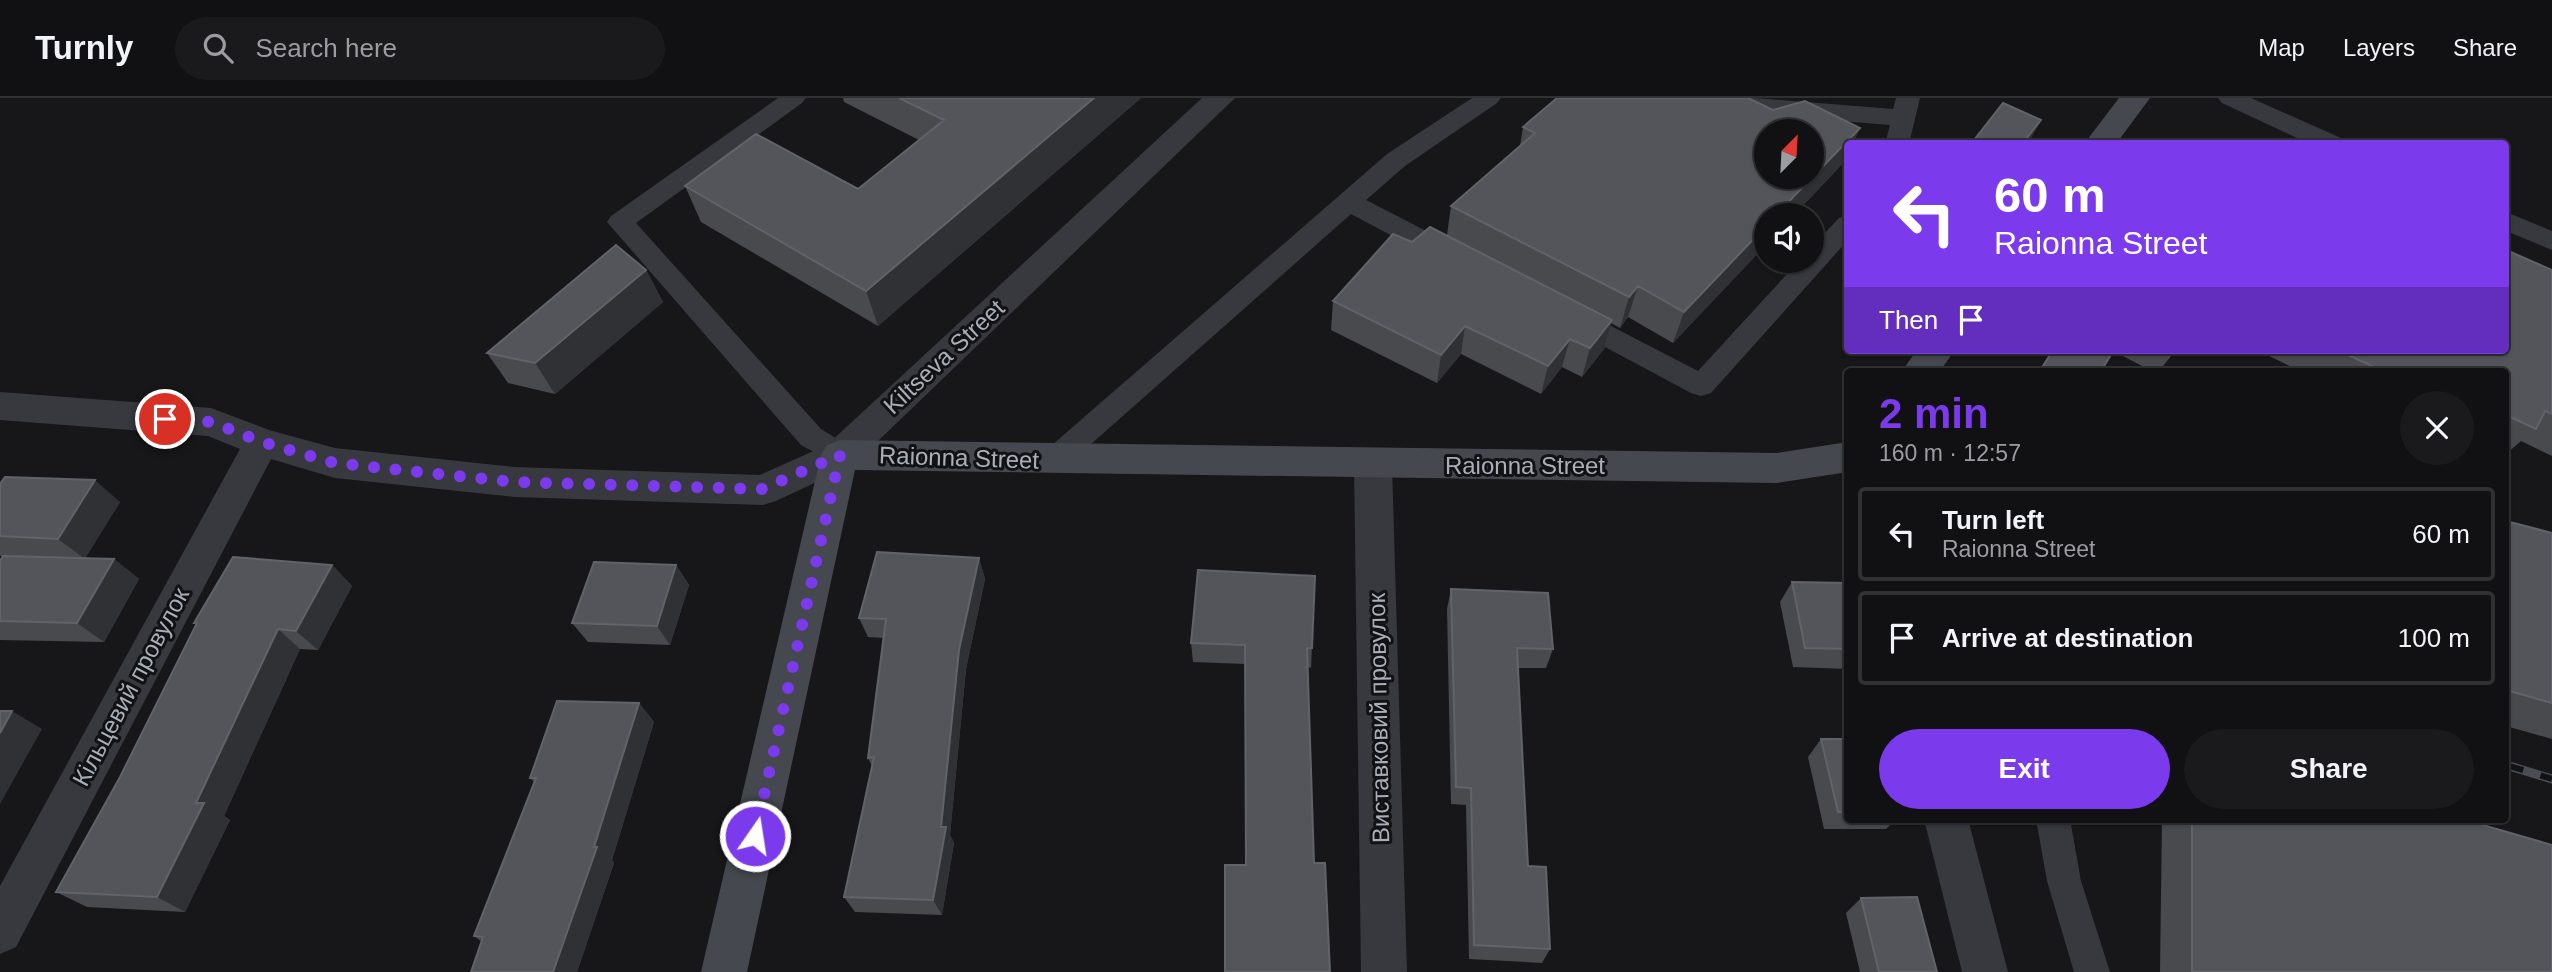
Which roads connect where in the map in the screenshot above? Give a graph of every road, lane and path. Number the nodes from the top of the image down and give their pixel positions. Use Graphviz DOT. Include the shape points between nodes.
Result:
graph roads {
  1 [pos="794,98"];
  2 [pos="1220,98"];
  3 [pos="1489,98"];
  4 [pos="1730,98"];
  5 [pos="2135,98"];
  6 [pos="2230,98"];
  7 [pos="1906,108"];
  8 [pos="1898,140"];
  9 [pos="2102,140"];
  10 [pos="2324,140"];
  11 [pos="1349,202"];
  12 [pos="2509,221"];
  13 [pos="1844,227"];
  14 [pos="2552,241"];
  15 [pos="1470,265"];
  16 [pos="1555,309"];
  17 [pos="1934,354"];
  18 [pos="1922,368"];
  19 [pos="0,406"];
  20 [pos="262,442"];
  21 [pos="840,455"];
  22 [pos="1844,458"];
  23 [pos="1055,460"];
  24 [pos="1373,465"];
  25 [pos="1947,823"];
  26 [pos="2054,823"];
  27 [pos="0,931"];
  28 [pos="724,972"];
  29 [pos="1384,972"];
  30 [pos="1985,972"];
  31 [pos="2092,972"];
  1 -- 21 [label="lane" via="620,222 811,437"];
  2 -- 21 [label="street, Kiltseva Street"];
  3 -- 11 [label="lane" via="1396,160"];
  4 -- 7 [label="lane" via="1745,105"];
  5 -- 9 [label="street"];
  6 -- 10 [label="lane"];
  7 -- 8 [label="lane"];
  11 -- 15 [label="lane"];
  11 -- 23 [label="lane"];
  12 -- 14 [label="lane"];
  13 -- 16 [label="lane" via="1701,385"];
  17 -- 18 [label="street"];
  19 -- 20 [label="street, Raionna Street" via="211,422"];
  20 -- 21 [label="street, Raionna Street" via="335,463 514,482 762,489"];
  20 -- 27 [label="street, Кільцевий провулок"];
  21 -- 23 [label="street, Raionna Street"];
  21 -- 28 [label="street"];
  22 -- 24 [label="street, Raionna Street" via="1777,468"];
  23 -- 24 [label="street, Raionna Street"];
  24 -- 29 [label="street, Виставковий провулок"];
  25 -- 30 [label="street"];
  26 -- 31 [label="lane" via="2064,881"];
}
